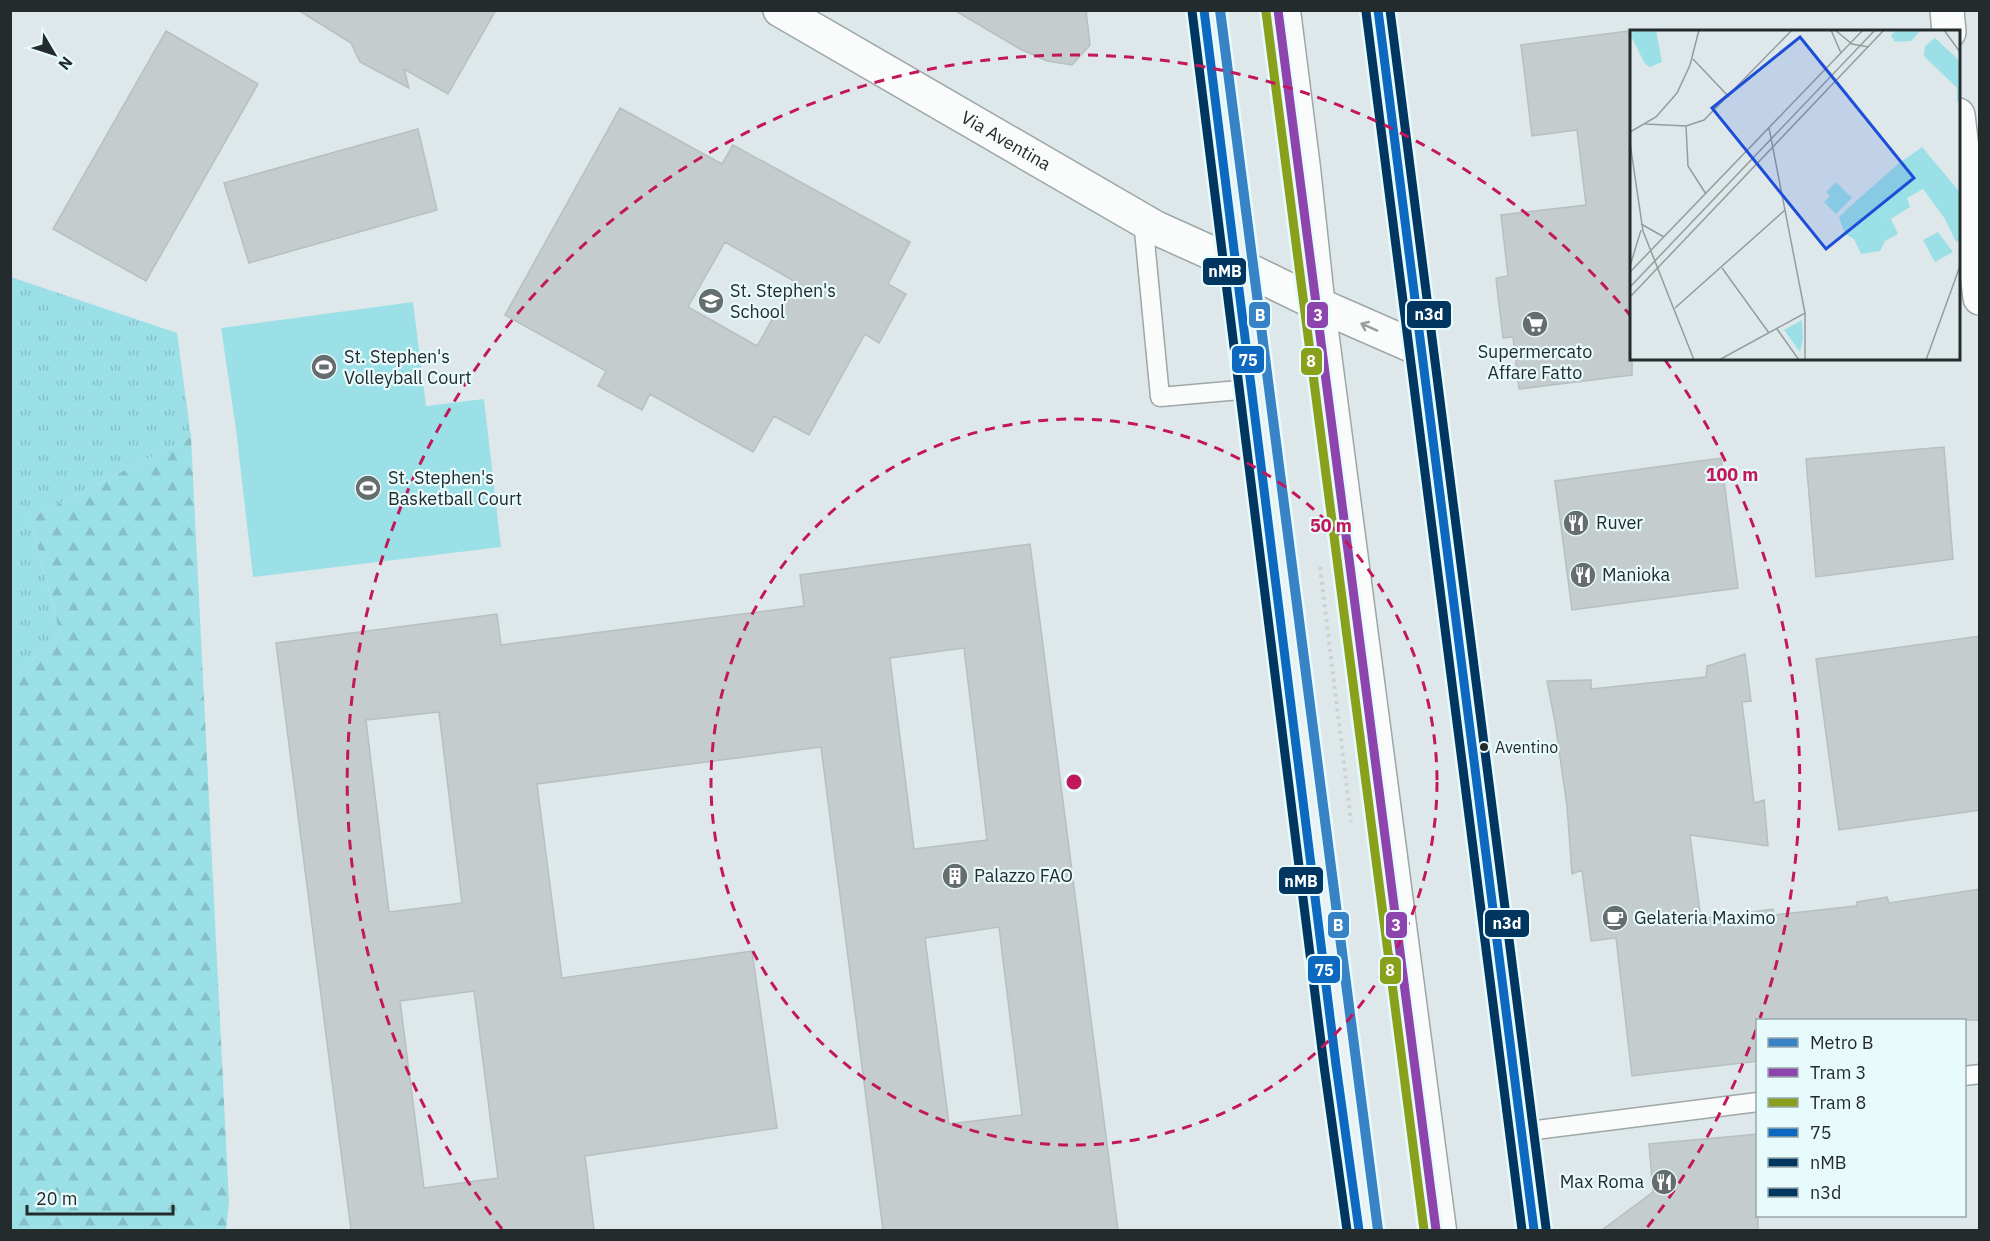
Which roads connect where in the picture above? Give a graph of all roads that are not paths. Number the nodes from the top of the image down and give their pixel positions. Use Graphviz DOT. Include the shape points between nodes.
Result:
graph roads {
  1 [pos="780,10"];
  2 [pos="1204,10"];
  3 [pos="1291,10"];
  4 [pos="1378,10"];
  5 [pos="1947,10"];
  6 [pos="1949,30"];
  7 [pos="1960,122"];
  8 [pos="1143,220"];
  9 [pos="1975,220"];
  10 [pos="1236,264"];
  11 [pos="1980,298"];
  12 [pos="1326,308"];
  13 [pos="1422,350"];
  14 [pos="1251,389"];
  15 [pos="1756,1102"];
  16 [pos="1520,1132"];
  17 [pos="1359,1230"];
  18 [pos="1447,1230"];
  19 [pos="1534,1230"];
  1 -- 8 [label="street, Via Aventina"];
  2 -- 10 [label="main road"];
  3 -- 12 [label="lane"];
  4 -- 13 [label="main road"];
  5 -- 6 [label="street"];
  7 -- 9 [label="street"];
  8 -- 10 [label="street, Via Aventina"];
  8 -- 14 [label="lane" via="1160,397"];
  9 -- 11 [label="street"];
  10 -- 12 [label="street, Via Aventina"];
  10 -- 14 [label="main road"];
  13 -- 12 [label="street, Via Aventina, one-way"];
  12 -- 18 [label="lane"];
  13 -- 16 [label="main road"];
  14 -- 17 [label="main road"];
  15 -- 16 [label="lane"];
  16 -- 19 [label="main road"];
}
